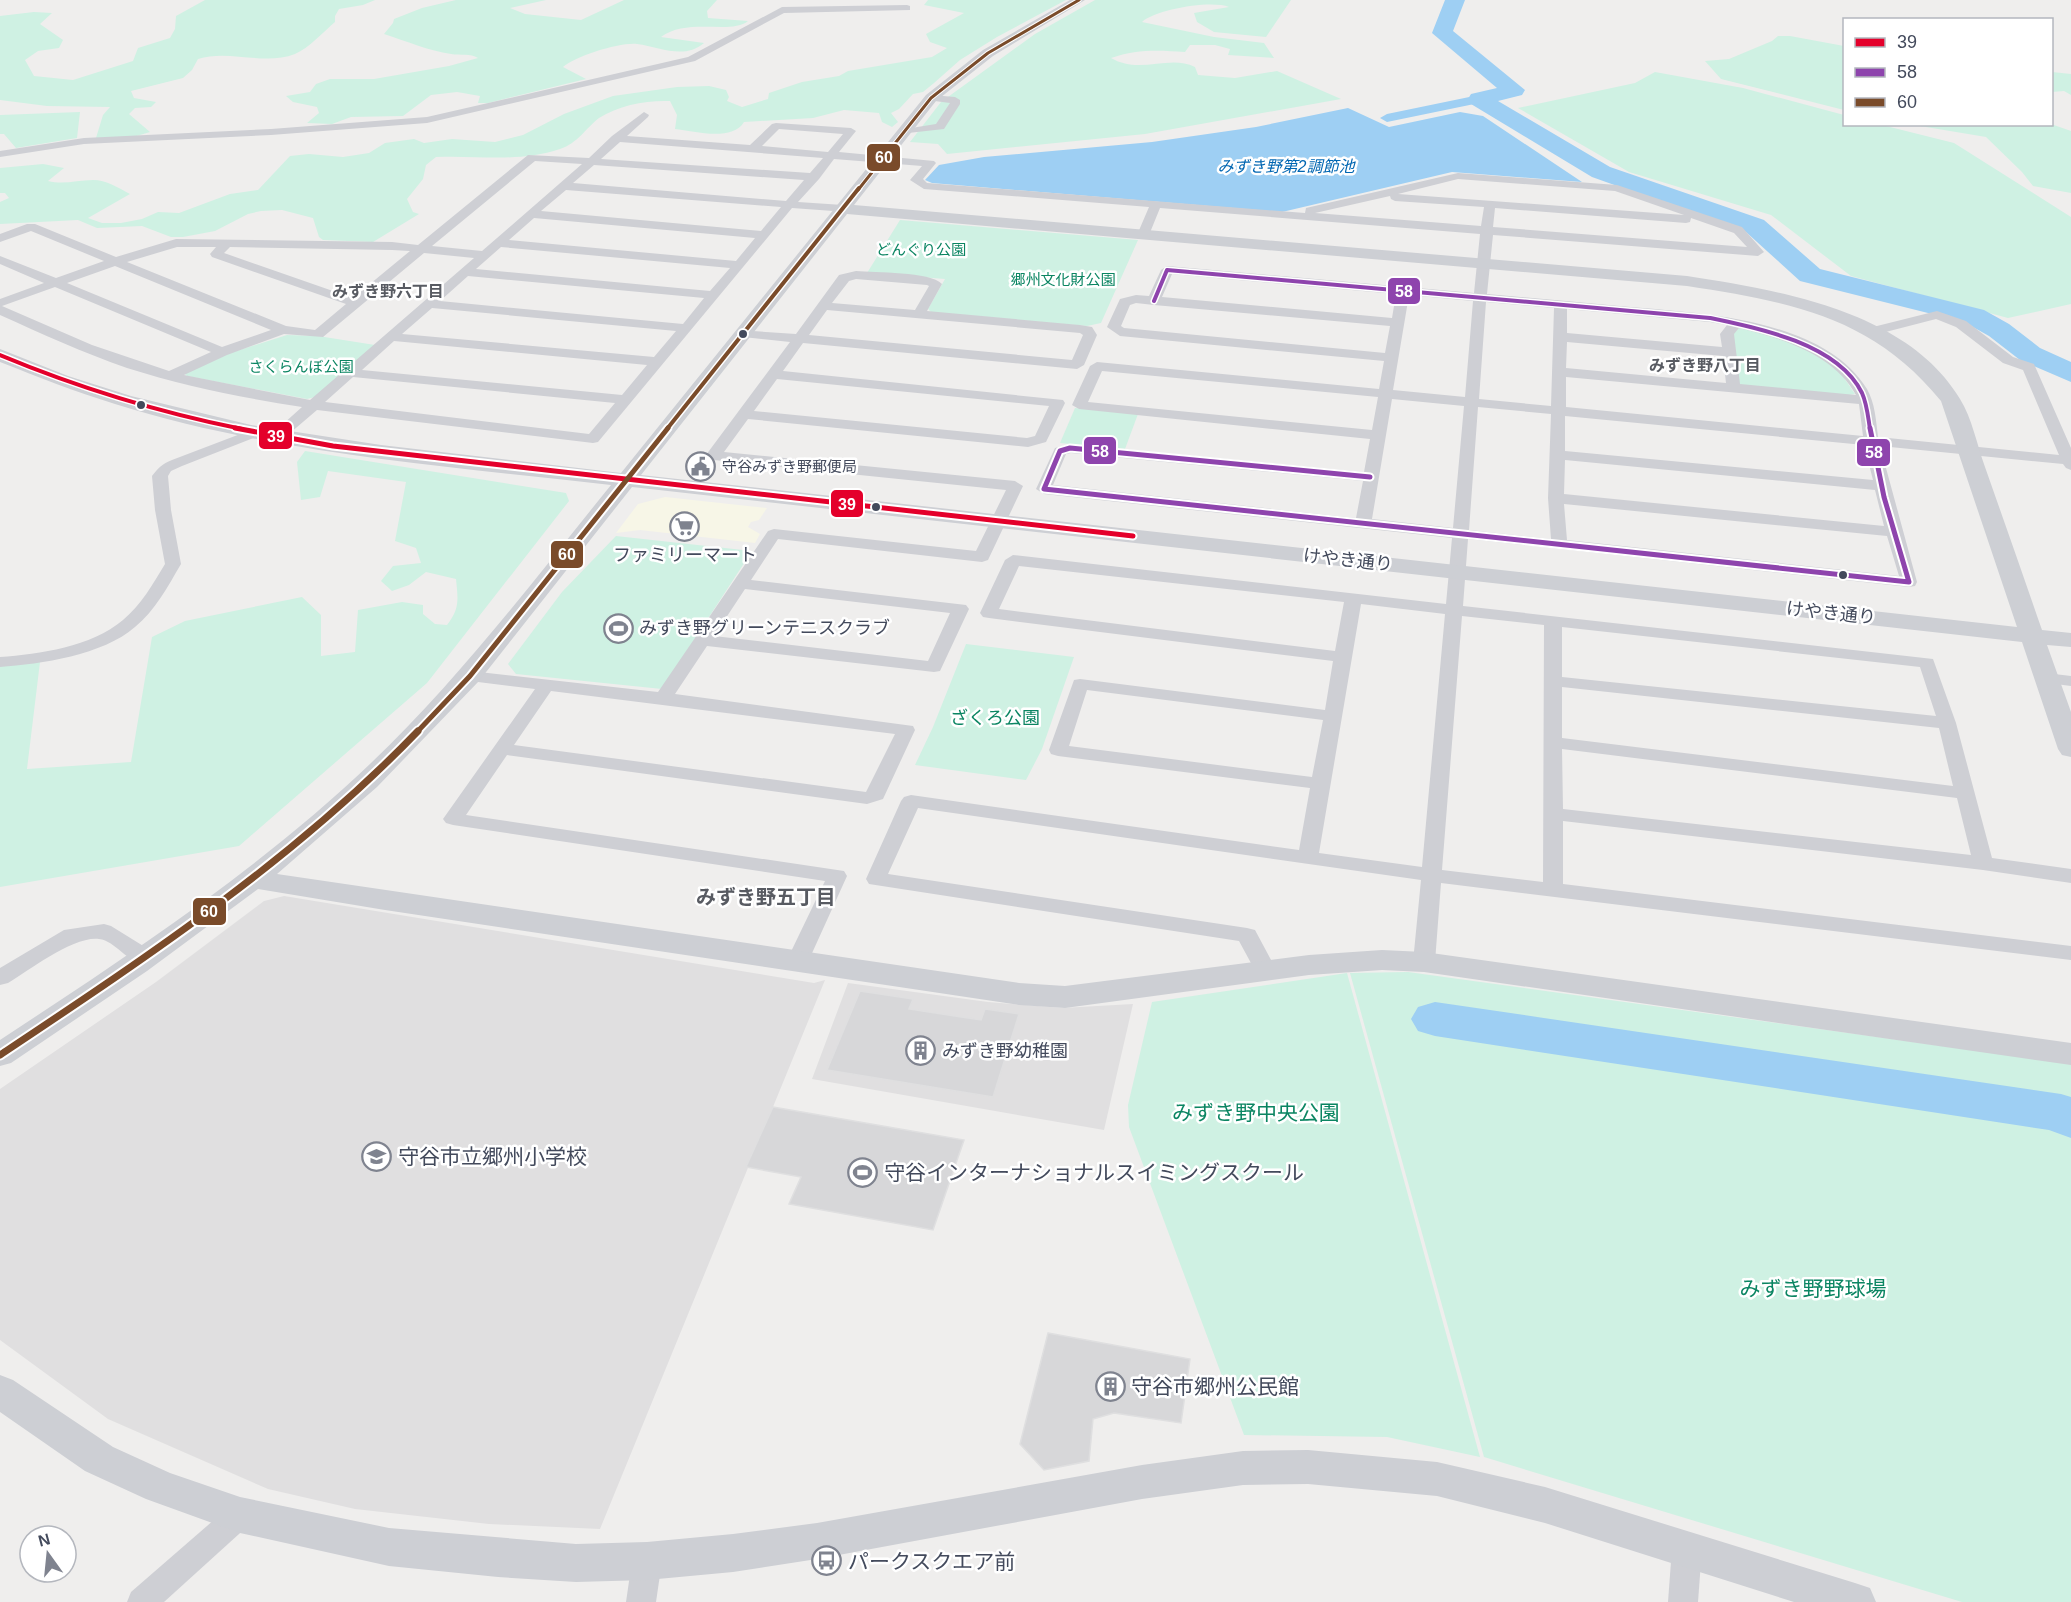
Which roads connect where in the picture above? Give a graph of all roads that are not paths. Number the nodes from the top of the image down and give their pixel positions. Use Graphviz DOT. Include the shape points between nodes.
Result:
graph roads {
  1 [pos="1079,0"];
  2 [pos="907,8"];
  3 [pos="932,98"];
  4 [pos="644,115"];
  5 [pos="906,129"];
  6 [pos="616,138"];
  7 [pos="753,149"];
  8 [pos="0,154"];
  9 [pos="834,155"];
  10 [pos="881,159"];
  11 [pos="589,162"];
  12 [pos="815,177"];
  13 [pos="562,186"];
  14 [pos="1384,193"];
  15 [pos="1156,204"];
  16 [pos="1490,204"];
  17 [pos="791,205"];
  18 [pos="843,209"];
  19 [pos="531,214"];
  20 [pos="1293,216"];
  21 [pos="1704,218"];
  22 [pos="1488,232"];
  23 [pos="765,235"];
  24 [pos="1143,235"];
  25 [pos="0,238"];
  26 [pos="500,243"];
  27 [pos="226,244"];
  28 [pos="422,249"];
  29 [pos="486,255"];
  30 [pos="0,260"];
  31 [pos="116,261"];
  32 [pos="740,264"];
  33 [pos="1483,264"];
  34 [pos="465,272"];
  35 [pos="57,282"];
  36 [pos="1403,291"];
  37 [pos="714,295"];
  38 [pos="1481,297"];
  39 [pos="1154,301"];
  40 [pos="0,303"];
  41 [pos="357,304"];
  42 [pos="430,304"];
  43 [pos="1562,304"];
  44 [pos="824,306"];
  45 [pos="0,310"];
  46 [pos="919,314"];
  47 [pos="1398,322"];
  48 [pos="1736,323"];
  49 [pos="687,328"];
  50 [pos="283,330"];
  51 [pos="1874,331"];
  52 [pos="743,333"];
  53 [pos="393,337"];
  54 [pos="1561,337"];
  55 [pos="799,339"];
  56 [pos="222,352"];
  57 [pos="1728,352"];
  58 [pos="0,355"];
  59 [pos="1392,358"];
  60 [pos="658,362"];
  61 [pos="1561,372"];
  62 [pos="353,373"];
  63 [pos="773,374"];
  64 [pos="170,376"];
  65 [pos="1734,389"];
  66 [pos="1385,395"];
  67 [pos="626,400"];
  68 [pos="1865,400"];
  69 [pos="1473,403"];
  70 [pos="313,407"];
  71 [pos="1560,411"];
  72 [pos="745,414"];
  73 [pos="2054,422"];
  74 [pos="2071,423"];
  75 [pos="256,432"];
  76 [pos="1377,435"];
  77 [pos="278,436"];
  78 [pos="1871,443"];
  79 [pos="1968,452"];
  80 [pos="1559,455"];
  81 [pos="2070,463"];
  82 [pos="1371,477"];
  83 [pos="626,480"];
  84 [pos="1882,486"];
  85 [pos="1557,498"];
  86 [pos="1000,521"];
  87 [pos="1363,524"];
  88 [pos="1893,532"];
  89 [pos="1461,534"];
  90 [pos="1559,545"];
  91 [pos="1456,572"];
  92 [pos="741,584"];
  93 [pos="1353,599"];
  94 [pos="1454,610"];
  95 [pos="1553,621"];
  96 [pos="2032,635"];
  97 [pos="703,640"];
  98 [pos="2071,640"];
  99 [pos="1341,657"];
  100 [pos="0,662"];
  101 [pos="470,676"];
  102 [pos="2059,679"];
  103 [pos="1553,681"];
  104 [pos="547,684"];
  105 [pos="663,698"];
  106 [pos="1331,716"];
  107 [pos="1947,723"];
  108 [pos="1552,742"];
  109 [pos="501,749"];
  110 [pos="2071,749"];
  111 [pos="1322,784"];
  112 [pos="1965,793"];
  113 [pos="1554,814"];
  114 [pos="1308,858"];
  115 [pos="1983,863"];
  116 [pos="1431,875"];
  117 [pos="2071,876"];
  118 [pos="252,879"];
  119 [pos="1553,891"];
  120 [pos="2071,953"];
  121 [pos="145,957"];
  122 [pos="797,962"];
  123 [pos="1424,962"];
  124 [pos="1266,971"];
  125 [pos="0,978"];
  126 [pos="2071,1054"];
  127 [pos="0,1055"];
  128 [pos="0,1391"];
  129 [pos="240,1515"];
  130 [pos="1687,1548"];
  131 [pos="646,1561"];
  132 [pos="142,1602"];
  133 [pos="641,1602"];
  134 [pos="1683,1602"];
  135 [pos="1855,1602"];
  1 -- 3 [label="street" via="988,52"];
  2 -- 8 [label="street" via="782,10 691,59 427,120 84,141"];
  3 -- 5 [label="street"];
  3 -- 5 [label="street" via="955,100 940,127"];
  4 -- 6 [label="street"];
  5 -- 10 [label="street"];
  6 -- 7 [label="street"];
  6 -- 11 [label="street"];
  7 -- 9 [label="street"];
  7 -- 9 [label="street" via="776,126 851,131"];
  9 -- 10 [label="street"];
  9 -- 12 [label="street"];
  10 -- 15 [label="street" via="930,163 916,180 924,186"];
  10 -- 18 [label="street"];
  11 -- 12 [label="street"];
  11 -- 13 [label="street"];
  11 -- 28 [label="street" via="532,158"];
  12 -- 17 [label="street"];
  13 -- 17 [label="street"];
  13 -- 19 [label="street"];
  14 -- 16 [label="street"];
  14 -- 20 [label="street"];
  14 -- 21 [label="street" via="1458,176 1594,186 1617,189"];
  15 -- 20 [label="street"];
  15 -- 24 [label="street"];
  16 -- 21 [label="street" via="1684,220"];
  16 -- 22 [label="street"];
  17 -- 18 [label="street"];
  17 -- 23 [label="street"];
  18 -- 24 [label="street"];
  18 -- 52 [label="street"];
  19 -- 23 [label="street"];
  19 -- 26 [label="street"];
  20 -- 22 [label="street"];
  21 -- 22 [label="street" via="1738,230 1758,252"];
  22 -- 33 [label="street"];
  23 -- 32 [label="street"];
  24 -- 33 [label="street"];
  25 -- 31 [label="street" via="31,227"];
  26 -- 29 [label="street"];
  26 -- 32 [label="street"];
  27 -- 28 [label="street"];
  27 -- 31 [label="street" via="176,243"];
  27 -- 41 [label="street" via="216,254"];
  28 -- 29 [label="street"];
  28 -- 41 [label="street"];
  29 -- 34 [label="street"];
  30 -- 35 [label="street"];
  31 -- 35 [label="street"];
  31 -- 50 [label="street"];
  32 -- 37 [label="street"];
  33 -- 38 [label="street"];
  33 -- 51 [label="street" via="1687,281 1762,292"];
  34 -- 37 [label="street"];
  34 -- 42 [label="street"];
  35 -- 40 [label="street"];
  35 -- 56 [label="street"];
  36 -- 38 [label="street"];
  36 -- 39 [label="street" via="1167,270"];
  36 -- 47 [label="street"];
  37 -- 49 [label="street"];
  38 -- 43 [label="street"];
  38 -- 69 [label="street"];
  39 -- 47 [label="street"];
  39 -- 59 [label="street" via="1125,302 1114,327 1120,332"];
  41 -- 50 [label="street" via="318,334"];
  42 -- 49 [label="street"];
  42 -- 53 [label="street"];
  43 -- 48 [label="street"];
  43 -- 54 [label="street"];
  44 -- 46 [label="street"];
  44 -- 46 [label="street" via="844,278 856,275 929,280 936,284"];
  44 -- 55 [label="street"];
  45 -- 64 [label="street" via="79,346"];
  46 -- 55 [label="street" via="1080,329 1090,335 1077,365"];
  47 -- 59 [label="street"];
  48 -- 57 [label="street" via="1726,334"];
  48 -- 68 [label="street" via="1822,354 1845,371"];
  49 -- 60 [label="street"];
  50 -- 56 [label="street"];
  51 -- 73 [label="street" via="1937,315 1961,324 2008,360 2029,367"];
  51 -- 79 [label="street" via="1914,357 1940,384 1951,400"];
  52 -- 55 [label="street"];
  52 -- 83 [label="street"];
  53 -- 60 [label="street"];
  53 -- 62 [label="street"];
  54 -- 57 [label="street"];
  54 -- 61 [label="street"];
  55 -- 63 [label="street"];
  56 -- 64 [label="street"];
  57 -- 65 [label="street"];
  58 -- 75 [label="street, けやき通り" via="120,400"];
  59 -- 66 [label="street"];
  60 -- 67 [label="street"];
  61 -- 65 [label="street"];
  61 -- 71 [label="street"];
  62 -- 67 [label="street"];
  62 -- 70 [label="street"];
  63 -- 72 [label="street"];
  63 -- 72 [label="street" via="1058,403 1041,439 1028,443"];
  64 -- 70 [label="street"];
  65 -- 68 [label="street"];
  66 -- 69 [label="street"];
  66 -- 76 [label="street"];
  66 -- 76 [label="street" via="1097,366 1079,405"];
  67 -- 70 [label="street" via="593,439"];
  68 -- 78 [label="street"];
  69 -- 71 [label="street"];
  69 -- 89 [label="street"];
  70 -- 77 [label="street"];
  71 -- 78 [label="street"];
  71 -- 80 [label="street"];
  72 -- 86 [label="street" via="714,455 1015,486"];
  73 -- 74 [label="street"];
  73 -- 81 [label="street"];
  75 -- 77 [label="street, けやき通り"];
  75 -- 100 [label="street" via="166,468 160,476 173,564 155,594 127,626 94,642"];
  76 -- 82 [label="street"];
  77 -- 83 [label="street, けやき通り" via="401,455"];
  78 -- 79 [label="street"];
  78 -- 84 [label="street"];
  79 -- 81 [label="street"];
  79 -- 96 [label="street"];
  80 -- 84 [label="street"];
  80 -- 85 [label="street"];
  82 -- 87 [label="street"];
  82 -- 87 [label="street" via="1070,448 1060,451 1044,489"];
  83 -- 86 [label="street, けやき通り"];
  83 -- 101 [label="street"];
  84 -- 88 [label="street"];
  85 -- 88 [label="street"];
  85 -- 90 [label="street"];
  86 -- 91 [label="street, けやき通り"];
  86 -- 92 [label="street" via="982,557 774,534"];
  87 -- 89 [label="street"];
  88 -- 90 [label="street" via="1909,582"];
  89 -- 90 [label="street"];
  89 -- 91 [label="street"];
  91 -- 94 [label="street"];
  91 -- 96 [label="street, けやき通り"];
  92 -- 97 [label="street"];
  92 -- 97 [label="street" via="960,609 934,667"];
  93 -- 94 [label="street"];
  93 -- 99 [label="street"];
  93 -- 99 [label="street" via="1013,560 989,613"];
  94 -- 95 [label="street"];
  94 -- 116 [label="street"];
  95 -- 103 [label="street"];
  95 -- 107 [label="street" via="1927,663"];
  96 -- 98 [label="street, けやき通り"];
  96 -- 102 [label="street"];
  97 -- 105 [label="street"];
  99 -- 106 [label="street"];
  101 -- 104 [label="street"];
  101 -- 118 [label="street" via="351,797"];
  102 -- 110 [label="street"];
  103 -- 107 [label="street"];
  103 -- 108 [label="street"];
  104 -- 105 [label="street"];
  104 -- 109 [label="street"];
  105 -- 109 [label="street" via="906,730 876,795 867,798"];
  106 -- 111 [label="street"];
  106 -- 111 [label="street" via="1080,684 1058,750"];
  107 -- 112 [label="street"];
  108 -- 112 [label="street"];
  108 -- 113 [label="street"];
  109 -- 122 [label="street" via="453,819 837,876"];
  111 -- 114 [label="street"];
  112 -- 115 [label="street"];
  113 -- 115 [label="street"];
  113 -- 119 [label="street"];
  114 -- 116 [label="street"];
  114 -- 124 [label="street" via="911,801 876,879 1247,935"];
  115 -- 117 [label="street"];
  116 -- 119 [label="street"];
  116 -- 123 [label="street"];
  118 -- 121 [label="street"];
  118 -- 122 [label="street"];
  119 -- 120 [label="street"];
  121 -- 125 [label="street" via="104,931 72,935"];
  121 -- 127 [label="street"];
  122 -- 124 [label="street" via="975,989 1065,997 1145,990"];
  123 -- 124 [label="street" via="1344,962"];
  123 -- 126 [label="street"];
  128 -- 129 [label="street" via="99,1459 160,1487"];
  129 -- 131 [label="street" via="389,1547 576,1563"];
  129 -- 132 [label="street"];
  130 -- 131 [label="street" via="1545,1505 1437,1479 1308,1467 1243,1468 1142,1482 817,1541"];
  130 -- 134 [label="street"];
  130 -- 135 [label="street"];
  131 -- 133 [label="street"];
}
